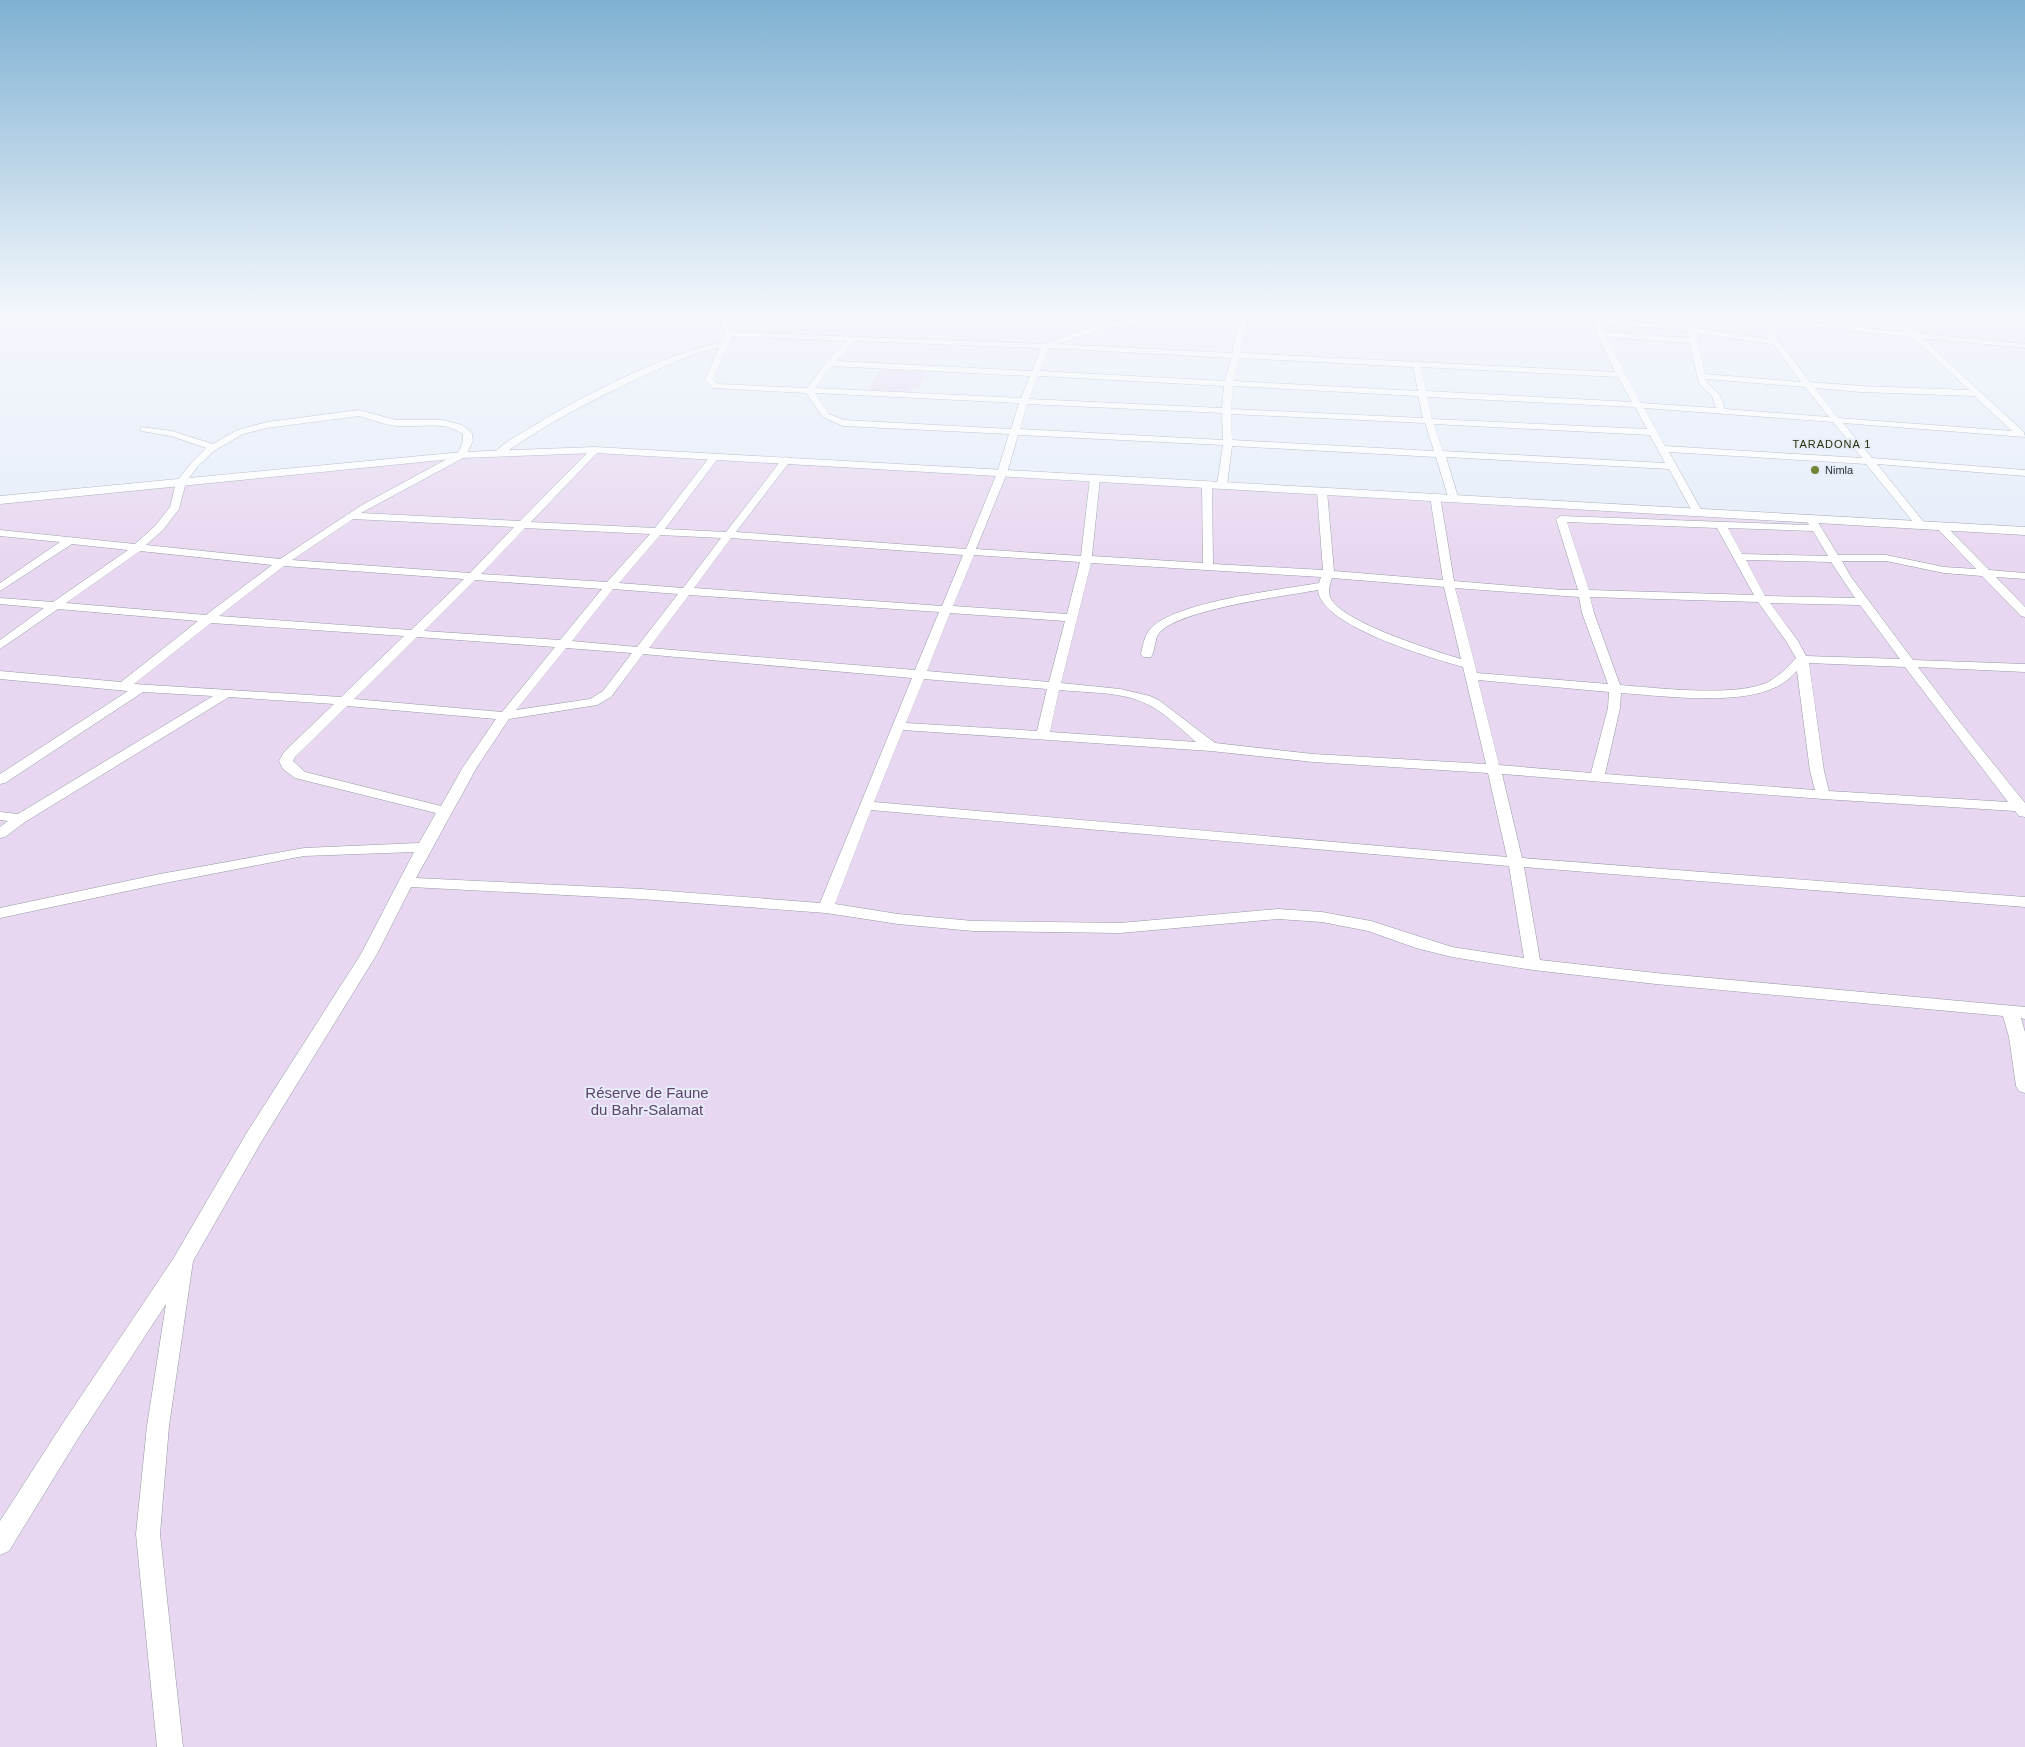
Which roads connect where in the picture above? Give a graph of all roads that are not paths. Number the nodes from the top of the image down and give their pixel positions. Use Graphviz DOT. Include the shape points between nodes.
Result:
graph roads {
  1 [pos="597,396"];
  2 [pos="812,396"];
  3 [pos="906,396"];
  4 [pos="1026,396"];
  5 [pos="1228,396"];
  6 [pos="1424,396"];
  7 [pos="1487,396"];
  8 [pos="1633,396"];
  9 [pos="1716,396"];
  10 [pos="1818,396"];
  11 [pos="1978,396"];
  12 [pos="1024,401"];
  13 [pos="1638,404"];
  14 [pos="1226,412"];
  15 [pos="1722,412"];
  16 [pos="1838,421"];
  17 [pos="1428,422"];
  18 [pos="144,429"];
  19 [pos="1014,432"];
  20 [pos="1652,432"];
  21 [pos="2023,436"];
  22 [pos="1228,443"];
  23 [pos="212,449"];
  24 [pos="1661,449"];
  25 [pos="595,450"];
  26 [pos="499,453"];
  27 [pos="462,455"];
  28 [pos="1441,455"];
  29 [pos="714,457"];
  30 [pos="786,460"];
  31 [pos="1871,461"];
  32 [pos="1671,466"];
  33 [pos="1002,473"];
  34 [pos="2025,473"];
  35 [pos="1095,478"];
  36 [pos="181,482"];
  37 [pos="1207,485"];
  38 [pos="1222,485"];
  39 [pos="1322,491"];
  40 [pos="1435,496"];
  41 [pos="1454,497"];
  42 [pos="0,500"];
  43 [pos="1634,509"];
  44 [pos="1698,513"];
  45 [pos="351,516"];
  46 [pos="1640,522"];
  47 [pos="524,524"];
  48 [pos="1813,524"];
  49 [pos="1721,525"];
  50 [pos="1922,526"];
  51 [pos="1941,527"];
  52 [pos="2025,531"];
  53 [pos="657,532"];
  54 [pos="0,533"];
  55 [pos="728,535"];
  56 [pos="69,541"];
  57 [pos="137,548"];
  58 [pos="970,552"];
  59 [pos="1739,556"];
  60 [pos="1833,558"];
  61 [pos="1086,560"];
  62 [pos="283,563"];
  63 [pos="1208,567"];
  64 [pos="1328,574"];
  65 [pos="1985,574"];
  66 [pos="473,576"];
  67 [pos="2025,576"];
  68 [pos="1449,584"];
  69 [pos="611,585"];
  70 [pos="1324,586"];
  71 [pos="0,588"];
  72 [pos="685,590"];
  73 [pos="1584,593"];
  74 [pos="1762,600"];
  75 [pos="0,601"];
  76 [pos="1865,602"];
  77 [pos="52,606"];
  78 [pos="946,609"];
  79 [pos="2025,614"];
  80 [pos="1072,618"];
  81 [pos="209,619"];
  82 [pos="414,634"];
  83 [pos="562,644"];
  84 [pos="0,645"];
  85 [pos="641,651"];
  86 [pos="1147,654"];
  87 [pos="1802,659"];
  88 [pos="1910,663"];
  89 [pos="2025,668"];
  90 [pos="1470,671"];
  91 [pos="0,675"];
  92 [pos="920,675"];
  93 [pos="124,686"];
  94 [pos="1054,686"];
  95 [pos="140,688"];
  96 [pos="1615,688"];
  97 [pos="227,693"];
  98 [pos="344,702"];
  99 [pos="505,716"];
  100 [pos="899,726"];
  101 [pos="1043,736"];
  102 [pos="1211,747"];
  103 [pos="1494,769"];
  104 [pos="1596,777"];
  105 [pos="0,780"];
  106 [pos="1823,795"];
  107 [pos="866,805"];
  108 [pos="2023,810"];
  109 [pos="445,811"];
  110 [pos="0,816"];
  111 [pos="20,819"];
  112 [pos="0,834"];
  113 [pos="424,847"];
  114 [pos="1516,862"];
  115 [pos="406,882"];
  116 [pos="2025,902"];
  117 [pos="826,908"];
  118 [pos="0,913"];
  119 [pos="1533,965"];
  120 [pos="2017,1012"];
  121 [pos="2025,1086"];
  122 [pos="183,1260"];
  123 [pos="0,1542"];
  124 [pos="170,1747"];
  1 -- 26 [label="street" via="530,430"];
  2 -- 19 [label="street" via="821,412 843,424"];
  3 -- 12 [label="street"];
  4 -- 12 [label="street"];
  5 -- 14 [label="street"];
  6 -- 17 [label="street"];
  7 -- 13 [label="street"];
  8 -- 13 [label="street"];
  9 -- 15 [label="street"];
  10 -- 16 [label="street"];
  11 -- 21 [label="street"];
  12 -- 14 [label="street"];
  12 -- 19 [label="street"];
  13 -- 15 [label="street"];
  13 -- 20 [label="street"];
  14 -- 17 [label="street"];
  14 -- 22 [label="street"];
  15 -- 16 [label="street"];
  16 -- 21 [label="street"];
  16 -- 31 [label="street"];
  17 -- 20 [label="street"];
  17 -- 28 [label="street"];
  18 -- 23 [label="street" via="206,444"];
  19 -- 22 [label="street"];
  19 -- 33 [label="street"];
  20 -- 24 [label="street"];
  22 -- 28 [label="street"];
  22 -- 38 [label="street"];
  23 -- 27 [label="street" via="251,428 359,413 387,422 434,422 460,426 467,433 468,441"];
  23 -- 36 [label="street"];
  24 -- 31 [label="street"];
  24 -- 32 [label="street"];
  25 -- 26 [label="main road"];
  25 -- 29 [label="main road"];
  25 -- 47 [label="street"];
  26 -- 27 [label="main road"];
  27 -- 36 [label="main road"];
  27 -- 45 [label="street"];
  28 -- 32 [label="street"];
  28 -- 41 [label="street"];
  29 -- 30 [label="main road"];
  29 -- 53 [label="street"];
  30 -- 33 [label="main road"];
  30 -- 55 [label="street"];
  31 -- 34 [label="street"];
  31 -- 50 [label="street"];
  32 -- 44 [label="street"];
  33 -- 35 [label="main road"];
  33 -- 58 [label="street"];
  35 -- 37 [label="main road"];
  35 -- 61 [label="street"];
  36 -- 42 [label="main road"];
  36 -- 57 [label="street" via="175,507 168,518"];
  37 -- 38 [label="main road"];
  37 -- 63 [label="street"];
  38 -- 39 [label="main road"];
  39 -- 40 [label="main road"];
  39 -- 64 [label="street"];
  40 -- 41 [label="main road"];
  40 -- 68 [label="street"];
  41 -- 43 [label="main road"];
  43 -- 44 [label="main road"];
  43 -- 46 [label="street"];
  44 -- 48 [label="main road"];
  45 -- 47 [label="street"];
  45 -- 62 [label="street"];
  46 -- 49 [label="street"];
  46 -- 73 [label="street" via="1561,519"];
  47 -- 53 [label="street"];
  47 -- 66 [label="street"];
  48 -- 49 [label="street"];
  48 -- 50 [label="main road"];
  48 -- 60 [label="street"];
  49 -- 59 [label="street"];
  50 -- 51 [label="main road"];
  51 -- 52 [label="main road"];
  51 -- 65 [label="street"];
  53 -- 55 [label="street"];
  53 -- 69 [label="street"];
  54 -- 56 [label="street"];
  55 -- 58 [label="street"];
  55 -- 72 [label="street"];
  56 -- 57 [label="street"];
  56 -- 71 [label="street"];
  57 -- 62 [label="street"];
  57 -- 77 [label="street"];
  58 -- 61 [label="street"];
  58 -- 78 [label="street"];
  59 -- 60 [label="street"];
  59 -- 74 [label="street"];
  60 -- 65 [label="street" via="1886,558 1938,570"];
  60 -- 76 [label="street"];
  61 -- 63 [label="street"];
  61 -- 80 [label="street"];
  62 -- 66 [label="street"];
  62 -- 81 [label="street"];
  63 -- 64 [label="street"];
  64 -- 68 [label="street"];
  64 -- 70 [label="street"];
  65 -- 67 [label="street"];
  65 -- 79 [label="street"];
  66 -- 69 [label="street"];
  66 -- 82 [label="street"];
  68 -- 73 [label="street"];
  68 -- 90 [label="street"];
  69 -- 72 [label="street"];
  69 -- 83 [label="street"];
  70 -- 86 [label="street" via="1196,611 1156,629"];
  70 -- 90 [label="street" via="1325,597 1332,607 1356,622"];
  72 -- 78 [label="street"];
  72 -- 85 [label="street"];
  73 -- 74 [label="street"];
  73 -- 96 [label="street"];
  74 -- 76 [label="street"];
  74 -- 87 [label="street"];
  75 -- 77 [label="street"];
  76 -- 88 [label="street"];
  77 -- 81 [label="street"];
  77 -- 84 [label="street"];
  78 -- 80 [label="street"];
  78 -- 92 [label="street"];
  80 -- 94 [label="street"];
  81 -- 82 [label="street"];
  81 -- 93 [label="street"];
  82 -- 83 [label="street"];
  82 -- 98 [label="street"];
  83 -- 85 [label="street"];
  83 -- 99 [label="street"];
  85 -- 92 [label="street"];
  85 -- 99 [label="street" via="601,699"];
  87 -- 88 [label="street"];
  87 -- 96 [label="street" via="1778,682 1744,692 1723,694"];
  87 -- 106 [label="street"];
  88 -- 89 [label="street"];
  88 -- 108 [label="street"];
  90 -- 96 [label="street"];
  90 -- 103 [label="street"];
  91 -- 93 [label="street"];
  92 -- 94 [label="street"];
  92 -- 100 [label="street"];
  93 -- 95 [label="street"];
  94 -- 101 [label="street"];
  94 -- 102 [label="street" via="1147,699"];
  95 -- 97 [label="street"];
  95 -- 105 [label="street"];
  96 -- 104 [label="street" via="1614,708"];
  97 -- 98 [label="street"];
  97 -- 111 [label="street"];
  98 -- 99 [label="street"];
  98 -- 109 [label="street" via="289,755 288,766 300,775"];
  99 -- 109 [label="street"];
  100 -- 101 [label="street"];
  100 -- 107 [label="street"];
  101 -- 102 [label="street"];
  102 -- 103 [label="street" via="1330,759"];
  103 -- 104 [label="street"];
  103 -- 114 [label="street"];
  104 -- 106 [label="street"];
  106 -- 108 [label="street"];
  107 -- 114 [label="street"];
  107 -- 117 [label="street"];
  109 -- 113 [label="street"];
  110 -- 111 [label="street"];
  111 -- 112 [label="street"];
  113 -- 115 [label="street"];
  113 -- 118 [label="street" via="304,852"];
  114 -- 116 [label="street"];
  114 -- 119 [label="street"];
  115 -- 117 [label="street" via="641,894"];
  115 -- 122 [label="street" via="369,954 252,1139"];
  117 -- 119 [label="street" via="973,926 1120,928 1278,914 1322,917 1371,926 1452,952"];
  119 -- 120 [label="street" via="1626,977"];
  120 -- 121 [label="street"];
  122 -- 123 [label="street"];
  122 -- 124 [label="street" via="158,1426 148,1534"];
}
